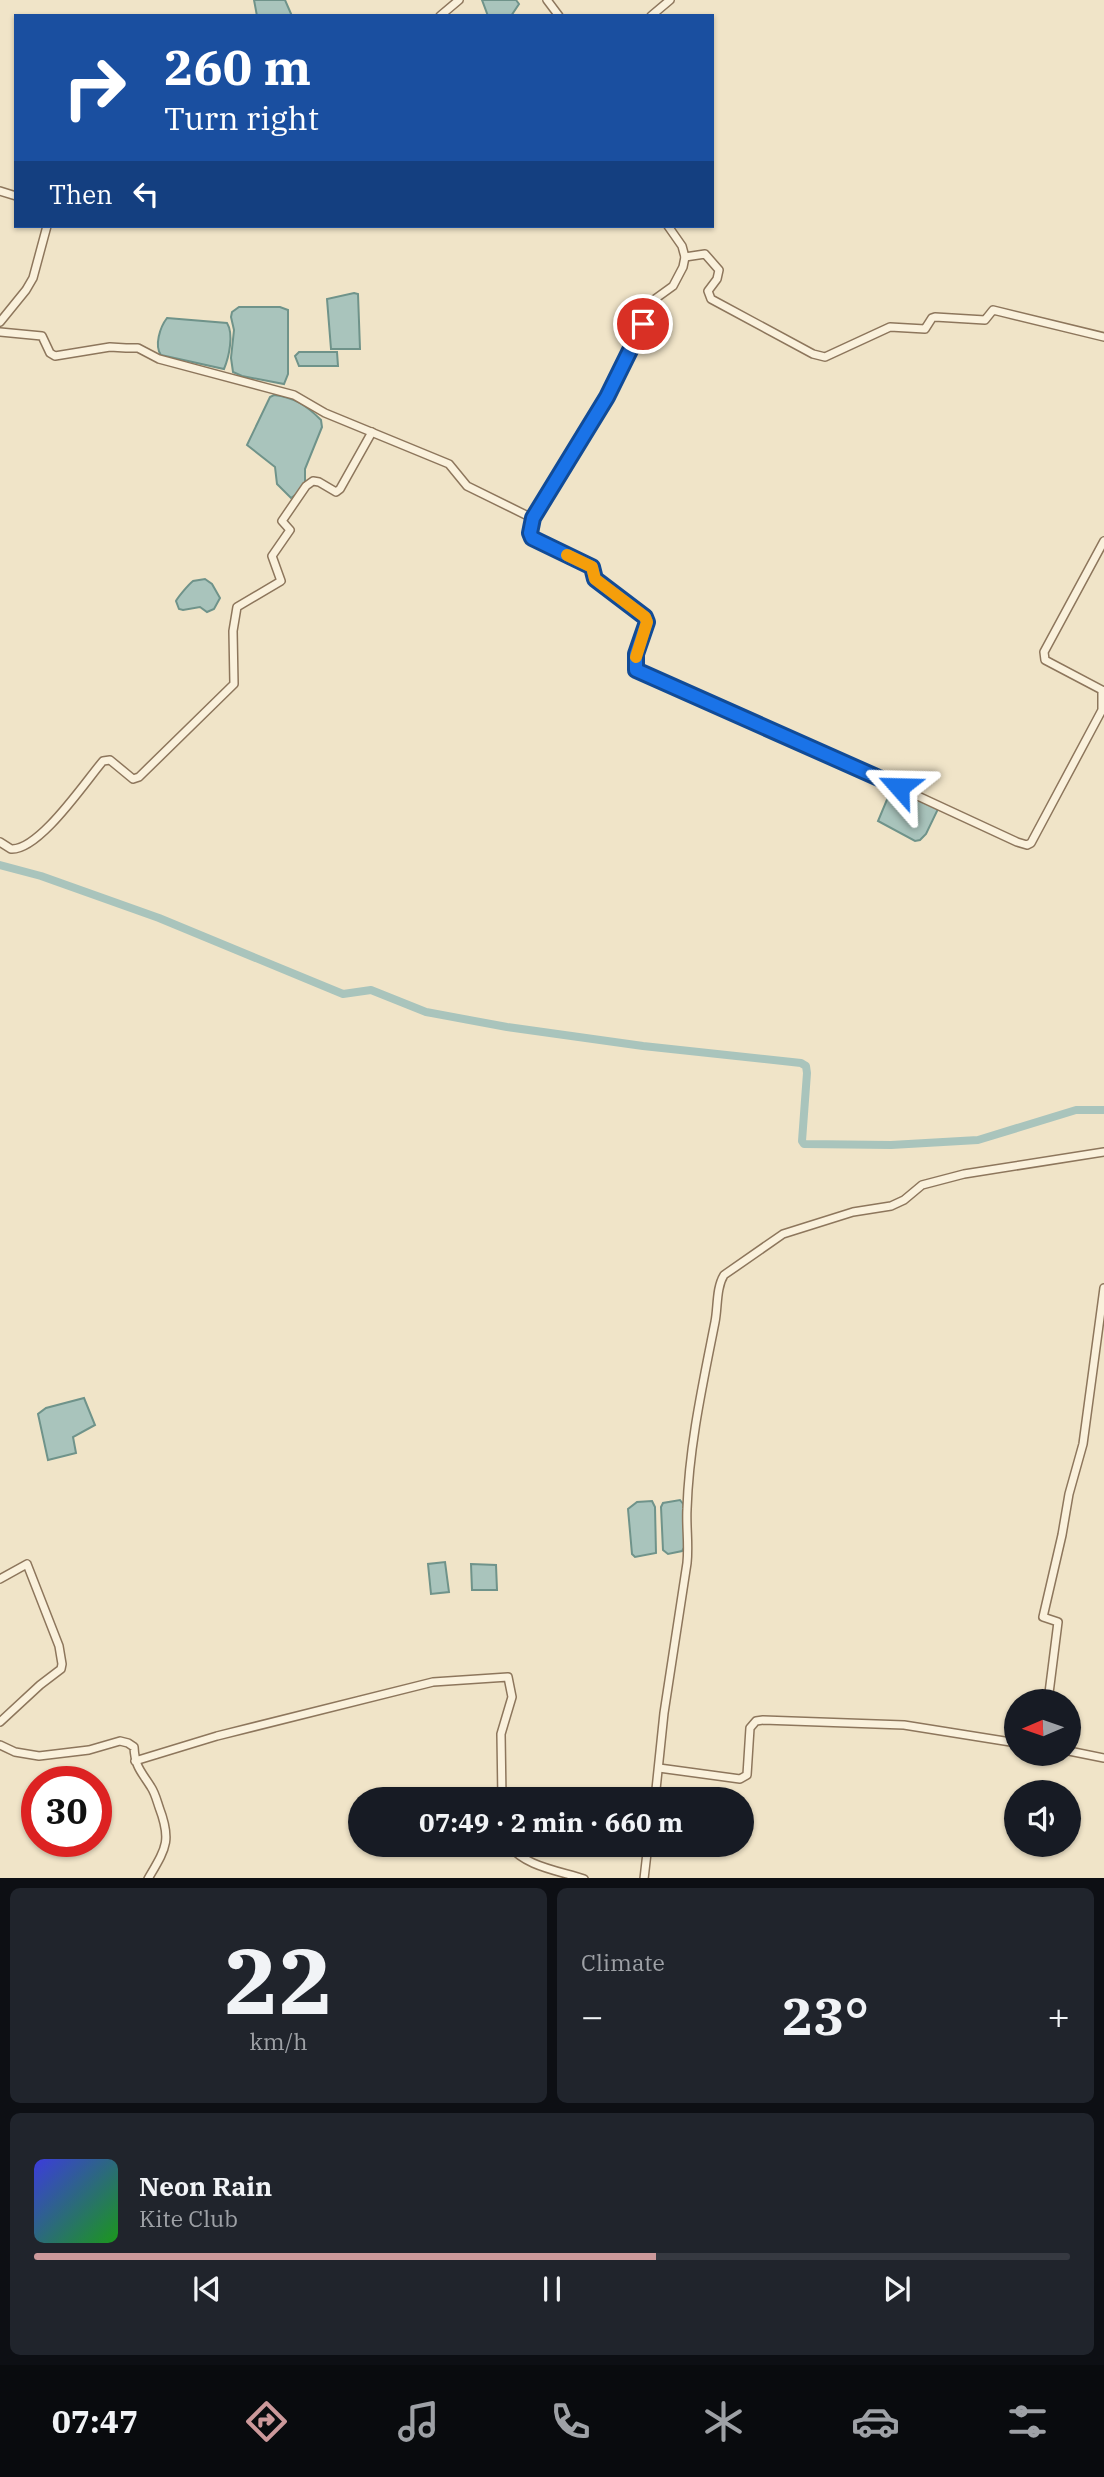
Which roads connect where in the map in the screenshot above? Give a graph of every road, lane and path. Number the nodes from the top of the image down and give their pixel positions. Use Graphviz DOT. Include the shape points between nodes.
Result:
graph roads {
  1 [pos="459,0"];
  2 [pos="670,0"];
  3 [pos="442,14"];
  4 [pos="653,14"];
  5 [pos="46,228"];
  6 [pos="669,228"];
  7 [pos="685,257"];
  8 [pos="0,322"];
  9 [pos="0,332"];
  10 [pos="1104,337"];
  11 [pos="372,432"];
  12 [pos="533,518"];
  13 [pos="1104,541"];
  14 [pos="0,842"];
  15 [pos="1104,1152"];
  16 [pos="1104,1288"];
  17 [pos="0,1579"];
  18 [pos="1050,1689"];
  19 [pos="0,1722"];
  20 [pos="1004,1741"];
  21 [pos="0,1745"];
  22 [pos="1082,1754"];
  23 [pos="1104,1758"];
  24 [pos="135,1760"];
  25 [pos="659,1768"];
  26 [pos="502,1787"];
  27 [pos="657,1787"];
  28 [pos="524,1857"];
  29 [pos="647,1857"];
  30 [pos="148,1878"];
  31 [pos="584,1878"];
  32 [pos="644,1878"];
  1 -- 3 [label="street"];
  2 -- 4 [label="street"];
  5 -- 8 [label="street" via="33,278"];
  6 -- 7 [label="street"];
  7 -- 10 [label="street" via="705,254 719,270 708,291 712,299 813,355 825,357 890,327 925,329 935,317 985,320 993,310"];
  7 -- 12 [label="street" via="673,286 655,299 607,397"];
  9 -- 11 [label="street" via="42,336 55,356 110,347 138,348 159,359 294,395"];
  11 -- 12 [label="street" via="449,464 467,486"];
  11 -- 14 [label="street" via="340,489 336,492 313,481 282,521 290,530 272,556 281,581 237,607 234,684 139,777 133,779 110,760 103,761 45,831 24,847 11,849"];
  12 -- 13 [label="street" via="530,533 535,540 592,567 595,579 645,617 636,670 1027,845 1102,710 1102,690 1045,660 1044,652"];
  15 -- 25 [label="street" via="922,1185 891,1206 853,1212 783,1234 720,1280 689,1476 687,1563"];
  16 -- 18 [label="street" via="1083,1444 1043,1617 1058,1622"];
  17 -- 19 [label="street" via="27,1564 62,1664"];
  20 -- 25 [label="street" via="904,1725 762,1720 750,1728 747,1775 740,1779"];
  21 -- 24 [label="street" via="39,1756 120,1741 134,1747"];
  22 -- 23 [label="street"];
  24 -- 26 [label="street" via="433,1682 508,1677 512,1697 501,1734"];
  24 -- 30 [label="street" via="152,1787 168,1830 167,1842"];
  25 -- 27 [label="street"];
  28 -- 31 [label="street"];
  29 -- 32 [label="street"];
}
